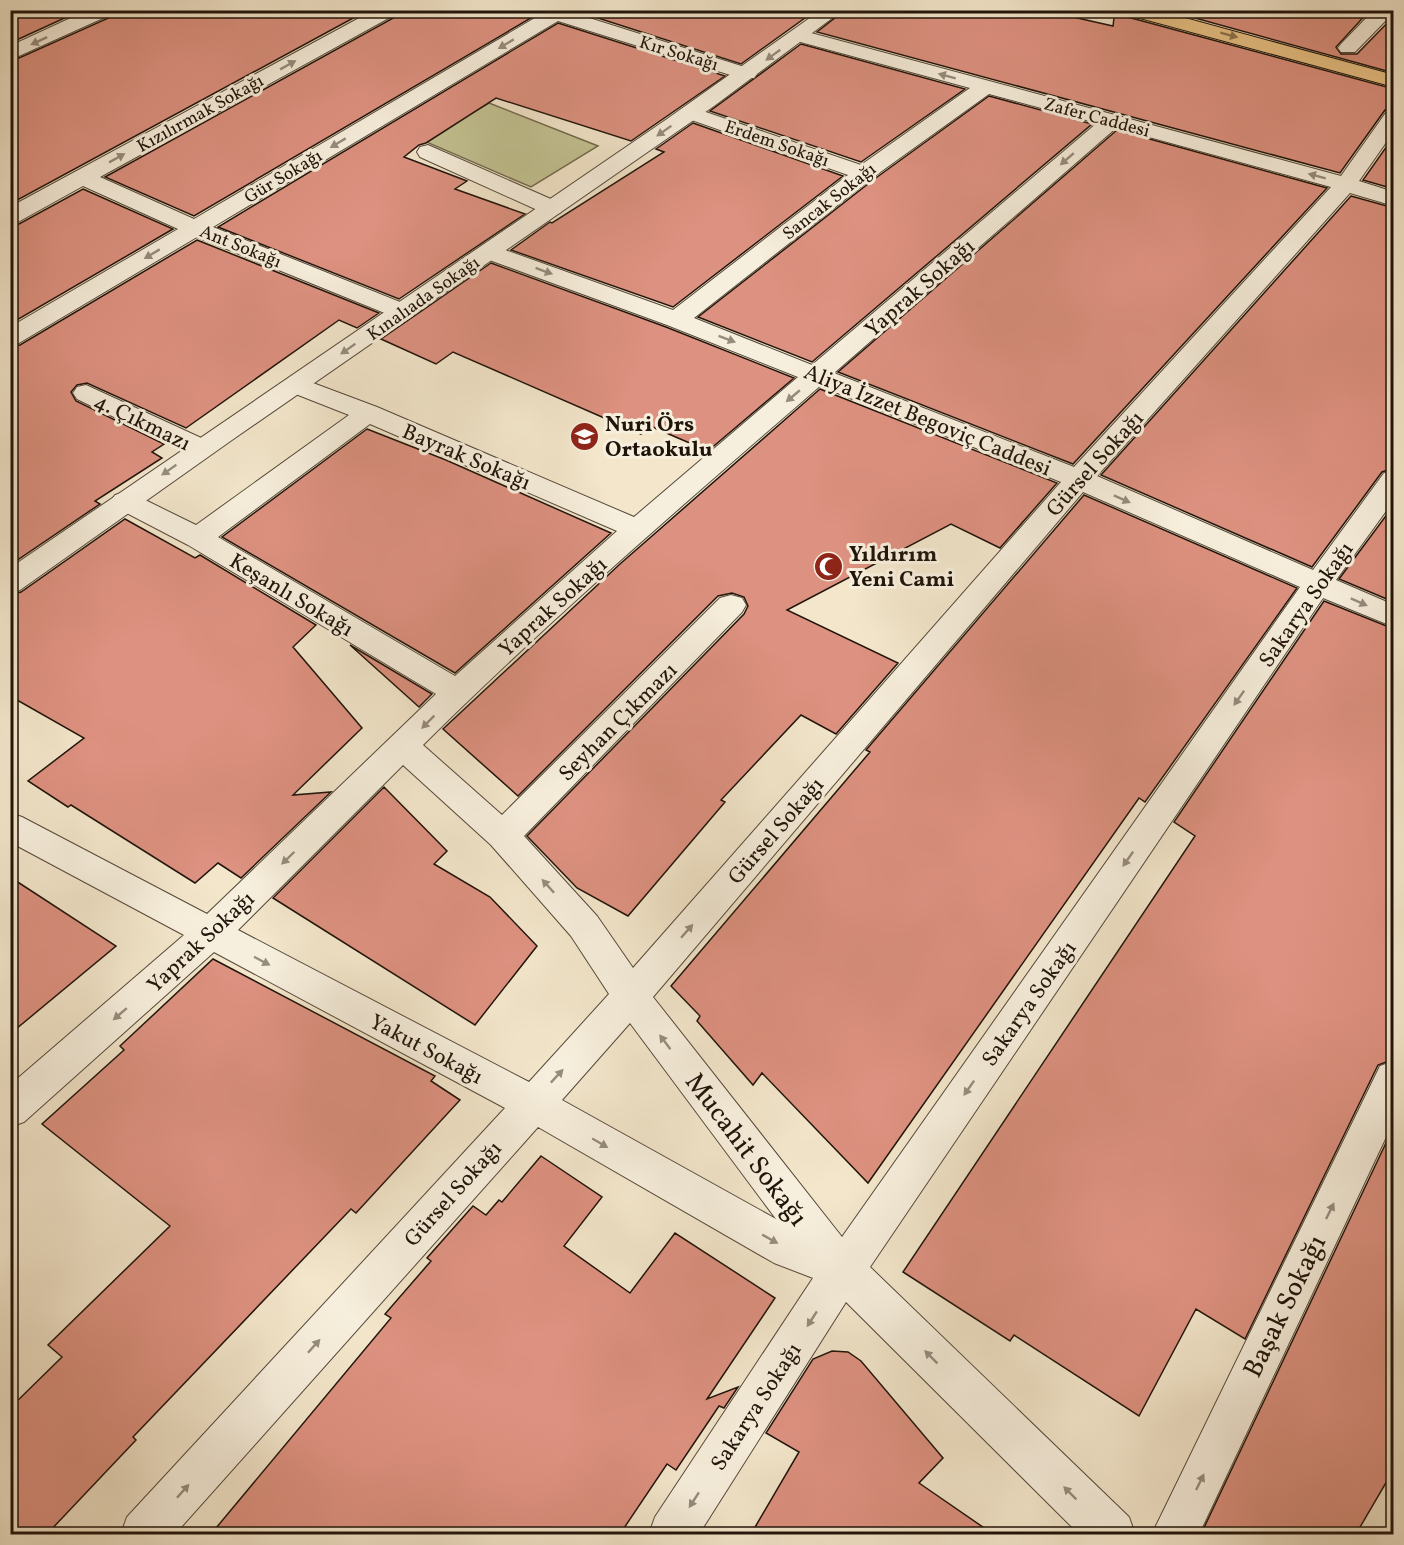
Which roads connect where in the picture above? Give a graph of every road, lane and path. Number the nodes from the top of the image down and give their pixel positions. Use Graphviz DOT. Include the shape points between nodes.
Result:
graph roads {
  1 [pos="105,10"];
  2 [pos="389,10"];
  3 [pos="834,10"];
  4 [pos="1132,10"];
  5 [pos="1196,10"];
  6 [pos="1385,10"];
  7 [pos="550,12"];
  8 [pos="800,36"];
  9 [pos="1348,48"];
  10 [pos="10,54"];
  11 [pos="1371,54"];
  12 [pos="747,74"];
  13 [pos="1394,81"];
  14 [pos="986,87"];
  15 [pos="690,113"];
  16 [pos="1394,115"];
  17 [pos="1112,121"];
  18 [pos="428,152"];
  19 [pos="864,173"];
  20 [pos="82,177"];
  21 [pos="1346,184"];
  22 [pos="1394,199"];
  23 [pos="552,208"];
  24 [pos="10,217"];
  25 [pos="195,228"];
  26 [pos="489,252"];
  27 [pos="401,311"];
  28 [pos="676,320"];
  29 [pos="10,338"];
  30 [pos="818,375"];
  31 [pos="297,385"];
  32 [pos="86,393"];
  33 [pos="368,413"];
  34 [pos="200,448"];
  35 [pos="1078,479"];
  36 [pos="1394,479"];
  37 [pos="125,501"];
  38 [pos="638,529"];
  39 [pos="198,538"];
  40 [pos="10,583"];
  41 [pos="1318,584"];
  42 [pos="731,605"];
  43 [pos="1394,617"];
  44 [pos="457,692"];
  45 [pos="404,746"];
  46 [pos="10,826"];
  47 [pos="502,836"];
  48 [pos="211,933"];
  49 [pos="631,996"];
  50 [pos="1394,1078"];
  51 [pos="532,1103"];
  52 [pos="10,1110"];
  53 [pos="843,1270"];
  54 [pos="144,1534"];
  55 [pos="672,1534"];
  56 [pos="1112,1534"];
  57 [pos="1175,1534"];
  1 -- 10 [label="street, one-way"];
  20 -- 2 [label="street, Kızılırmak Sokağı, one-way"];
  3 -- 8 [label="street, Kınalıada Sokağı"];
  4 -- 13 [label="main road, one-way"];
  5 -- 9 [label="main road"];
  6 -- 9 [label="street"];
  7 -- 12 [label="street, Kır Sokağı"];
  7 -- 25 [label="street, Gür Sokağı, one-way"];
  8 -- 12 [label="street, Kınalıada Sokağı, one-way"];
  14 -- 8 [label="street, Zafer Caddesi, one-way"];
  9 -- 11 [label="main road"];
  12 -- 15 [label="street, Kınalıada Sokağı"];
  14 -- 17 [label="street, Zafer Caddesi"];
  14 -- 19 [label="street, Sancak Sokağı"];
  15 -- 19 [label="street, Erdem Sokağı"];
  15 -- 23 [label="street, Kınalıada Sokağı, one-way"];
  16 -- 21 [label="street, Gürsel Sokağı"];
  21 -- 17 [label="street, Zafer Caddesi, one-way"];
  17 -- 30 [label="street, Yaprak Sokağı, one-way"];
  18 -- 23 [label="street"];
  19 -- 28 [label="street, Sancak Sokağı"];
  20 -- 24 [label="street, Kızılırmak Sokağı"];
  20 -- 25 [label="street, Ant Sokağı"];
  21 -- 22 [label="street, Zafer Caddesi"];
  21 -- 35 [label="street, Gürsel Sokağı"];
  23 -- 26 [label="street, Kınalıada Sokağı"];
  25 -- 27 [label="street, Ant Sokağı"];
  25 -- 29 [label="street, Gür Sokağı, one-way"];
  26 -- 27 [label="street, Kınalıada Sokağı"];
  26 -- 28 [label="street, Aliya İzzet Begoviç Caddesi, one-way"];
  27 -- 31 [label="street, Kınalıada Sokağı, one-way"];
  28 -- 30 [label="street, Aliya İzzet Begoviç Caddesi, one-way"];
  30 -- 35 [label="street, Aliya İzzet Begoviç Caddesi"];
  30 -- 38 [label="street, Yaprak Sokağı, one-way"];
  31 -- 33 [label="street, Bayrak Sokağı"];
  31 -- 34 [label="street, Kınalıada Sokağı"];
  32 -- 34 [label="street, 4. Çıkmazı"];
  33 -- 38 [label="street, Bayrak Sokağı"];
  33 -- 39 [label="street"];
  34 -- 37 [label="street, Kınalıada Sokağı, one-way"];
  35 -- 41 [label="street, Aliya İzzet Begoviç Caddesi, one-way"];
  49 -- 35 [label="street, Gürsel Sokağı, one-way"];
  36 -- 41 [label="street, Sakarya Sokağı"];
  37 -- 39 [label="street, Keşanlı Sokağı"];
  37 -- 40 [label="street, Kınalıada Sokağı"];
  38 -- 44 [label="street, Yaprak Sokağı"];
  39 -- 44 [label="street, Keşanlı Sokağı"];
  41 -- 43 [label="street, Aliya İzzet Begoviç Caddesi, one-way"];
  41 -- 53 [label="street, Sakarya Sokağı, one-way"];
  42 -- 47 [label="street, Seyhan Çıkmazı"];
  44 -- 45 [label="street, Yaprak Sokağı, one-way"];
  45 -- 47 [label="street, Mucahit Sokağı"];
  45 -- 48 [label="street, Yaprak Sokağı, one-way"];
  46 -- 48 [label="street, Yakut Sokağı"];
  49 -- 47 [label="street, Mucahit Sokağı, one-way" via="584,926"];
  48 -- 51 [label="street, Yakut Sokağı, one-way"];
  48 -- 52 [label="street, Yaprak Sokağı, one-way"];
  51 -- 49 [label="street, Gürsel Sokağı, one-way"];
  53 -- 49 [label="street, Mucahit Sokağı, one-way"];
  57 -- 50 [label="street, Başak Sokağı, one-way"];
  51 -- 53 [label="street, Yakut Sokağı, one-way" via="789,1249"];
  54 -- 51 [label="street, Gürsel Sokağı, one-way"];
  53 -- 55 [label="street, Sakarya Sokağı, one-way"];
  56 -- 53 [label="street, Mucahit Sokağı, one-way"];
}
